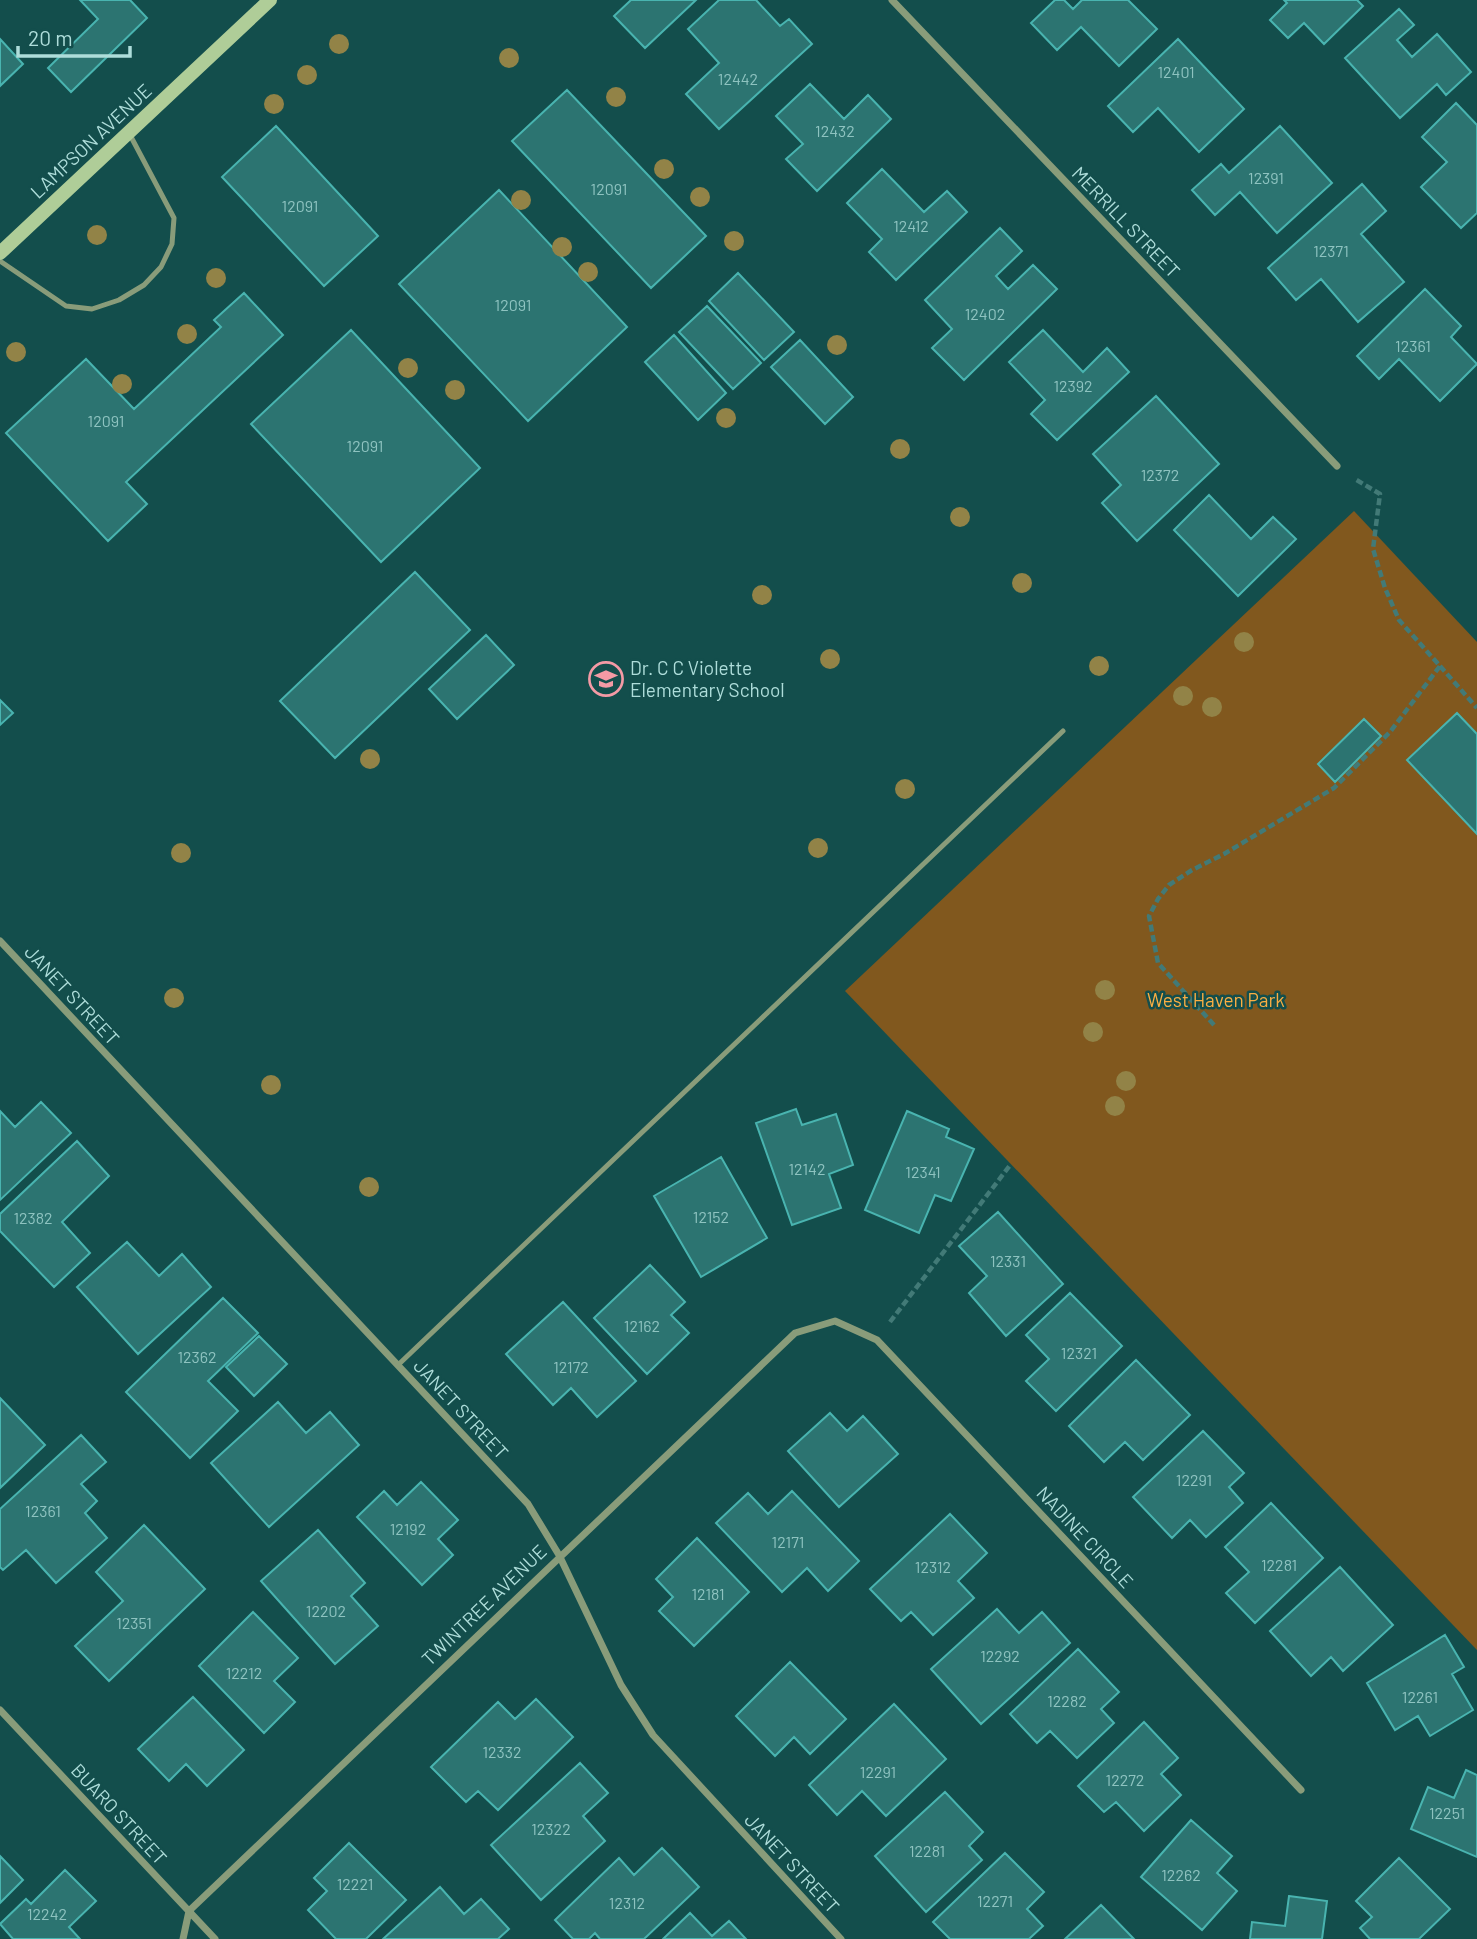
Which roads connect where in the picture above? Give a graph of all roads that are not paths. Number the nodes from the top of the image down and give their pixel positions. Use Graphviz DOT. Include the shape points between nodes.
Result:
graph roads {
  1 [pos="892,0"];
  2 [pos="268,1"];
  3 [pos="129,132"];
  4 [pos="0,253"];
  5 [pos="0,261"];
  6 [pos="1337,466"];
  7 [pos="1063,731"];
  8 [pos="0,941"];
  9 [pos="835,1321"];
  10 [pos="398,1365"];
  11 [pos="559,1555"];
  12 [pos="0,1710"];
  13 [pos="1301,1790"];
  14 [pos="188,1911"];
  15 [pos="183,1939"];
  16 [pos="215,1939"];
  17 [pos="841,1939"];
  1 -- 6 [label="street, MERRILL STREET"];
  2 -- 3 [label="street, LAMPSON AVENUE"];
  3 -- 4 [label="street, LAMPSON AVENUE"];
  3 -- 5 [label="lane" via="174,218 172,244 161,267 144,285 92,309 66,306"];
  7 -- 10 [label="lane"];
  8 -- 10 [label="street, JANET STREET"];
  9 -- 11 [label="street, TWINTREE AVENUE" via="795,1333"];
  9 -- 13 [label="street, NADINE CIRCLE" via="877,1340"];
  10 -- 11 [label="street, JANET STREET" via="528,1504"];
  11 -- 14 [label="street, TWINTREE AVENUE"];
  11 -- 17 [label="street, JANET STREET" via="621,1685 653,1735"];
  12 -- 14 [label="street, BUARO STREET"];
  14 -- 15 [label="street"];
  14 -- 16 [label="street, BUARO STREET"];
}
